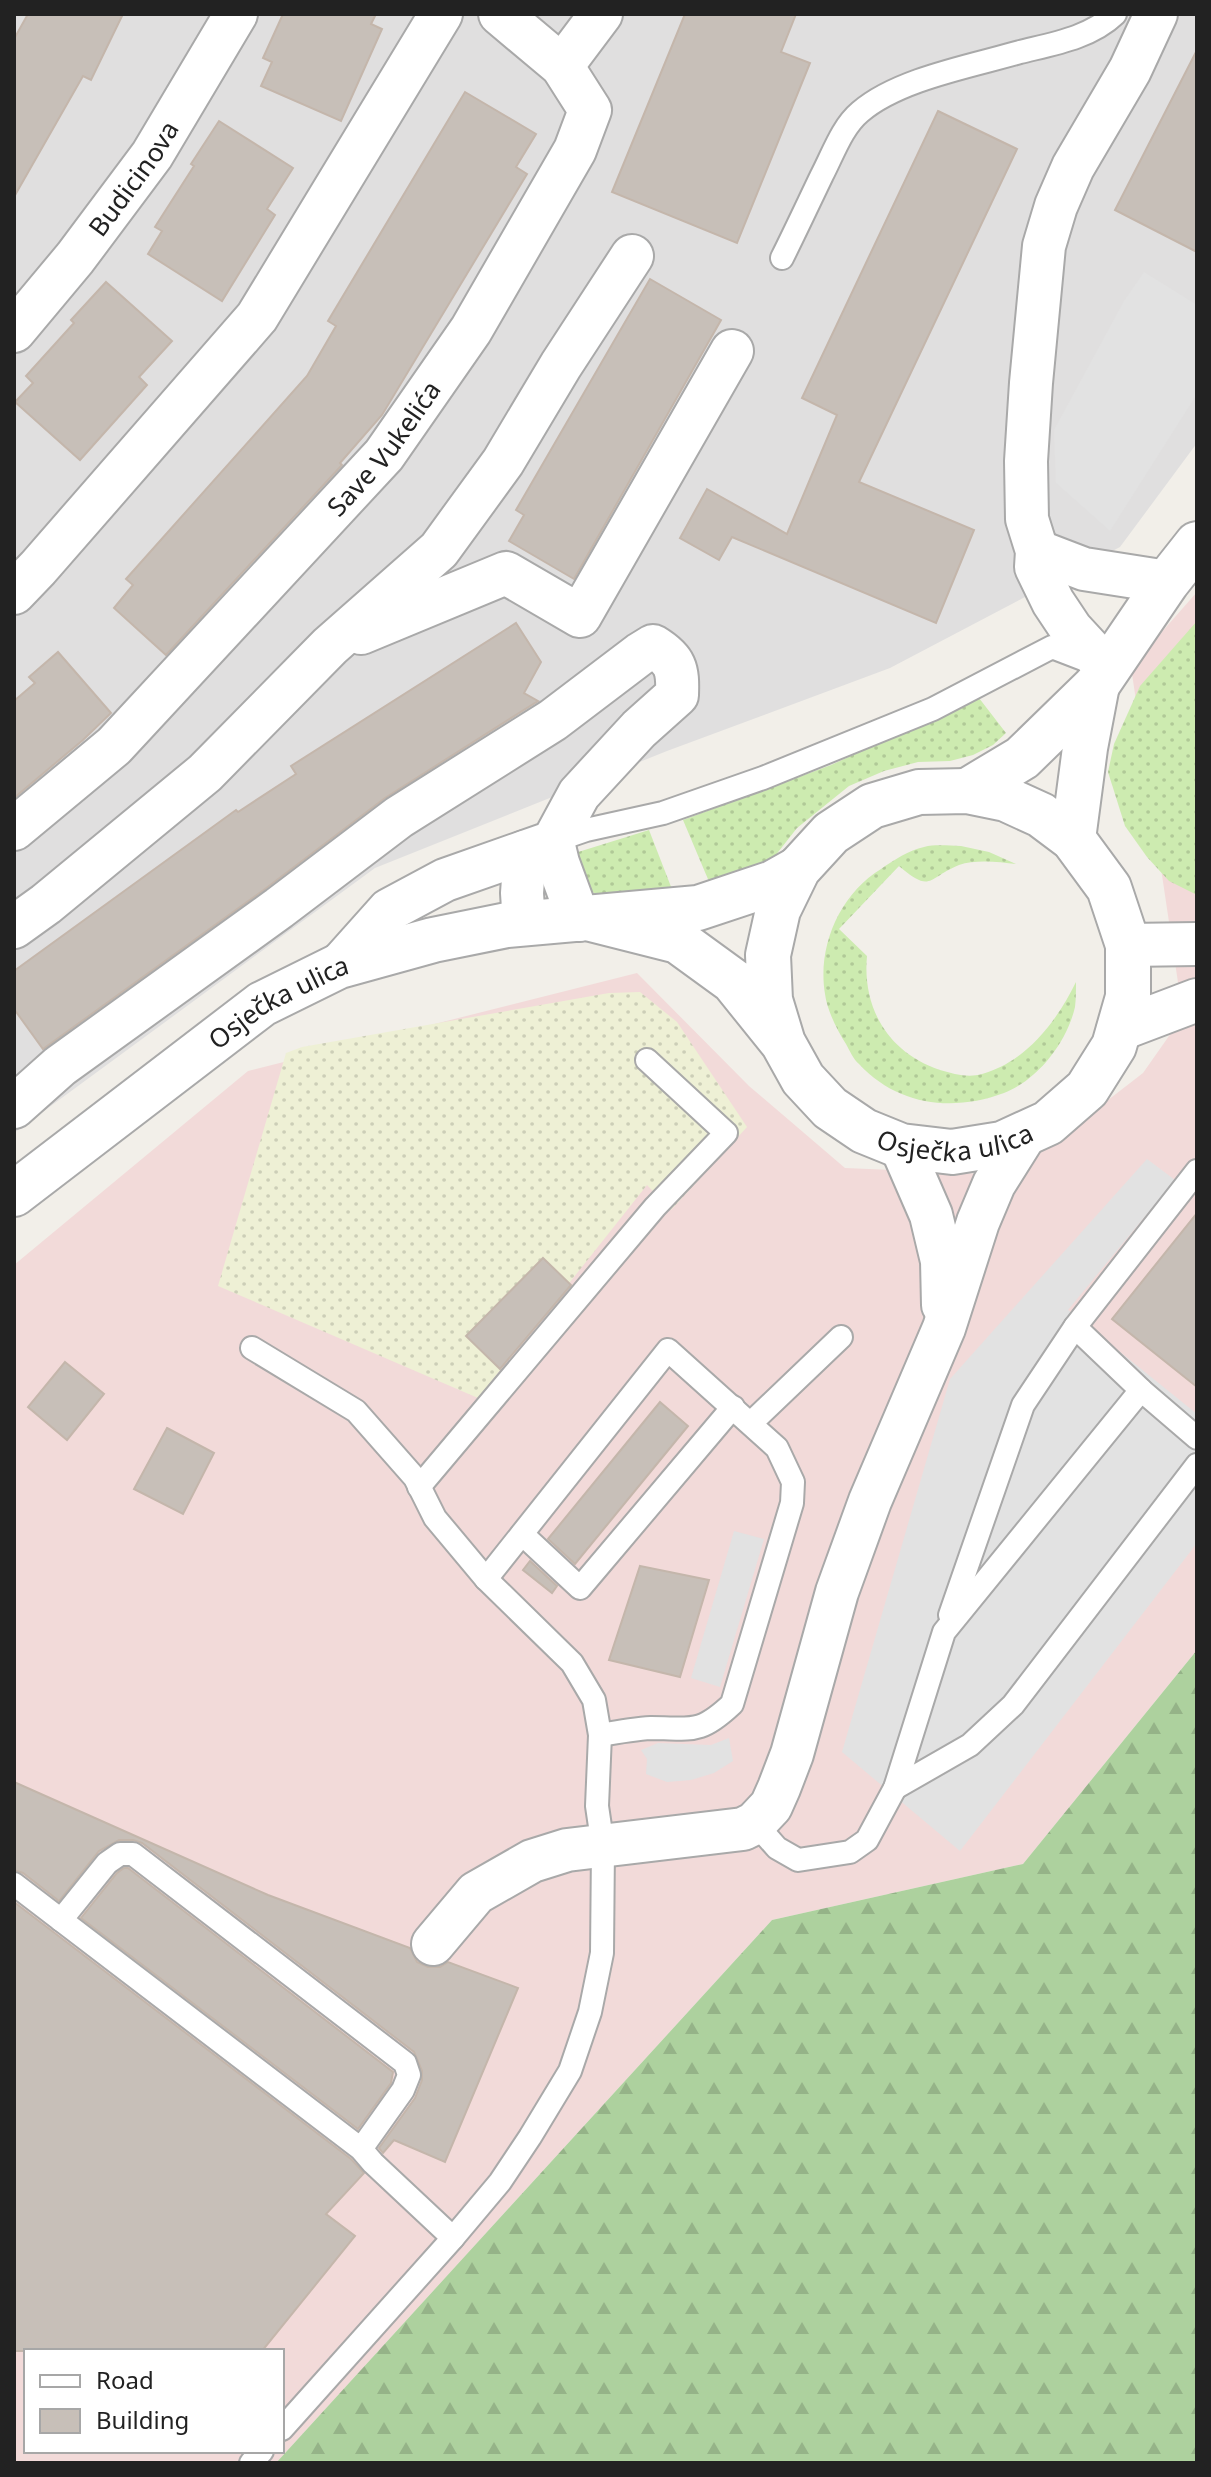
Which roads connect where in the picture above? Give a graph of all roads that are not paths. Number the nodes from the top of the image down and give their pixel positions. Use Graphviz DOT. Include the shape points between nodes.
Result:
graph roads {
  1 [pos="236,14"];
  2 [pos="441,14"];
  3 [pos="500,14"];
  4 [pos="601,14"];
  5 [pos="1115,14"];
  6 [pos="1156,14"];
  7 [pos="562,66"];
  8 [pos="632,256"];
  9 [pos="782,258"];
  10 [pos="14,331"];
  11 [pos="732,351"];
  12 [pos="1197,544"];
  13 [pos="1037,551"];
  14 [pos="1167,582"];
  15 [pos="14,593"];
  16 [pos="330,646"];
  17 [pos="1102,676"];
  18 [pos="967,791"];
  19 [pos="14,829"];
  20 [pos="1073,839"];
  21 [pos="539,847"];
  22 [pos="798,869"];
  23 [pos="585,919"];
  24 [pos="524,924"];
  25 [pos="14,927"];
  26 [pos="1197,944"];
  27 [pos="1128,945"];
  28 [pos="339,966"];
  29 [pos="1197,1000"];
  30 [pos="1118,1030"];
  31 [pos="783,1043"];
  32 [pos="647,1060"];
  33 [pos="14,1107"];
  34 [pos="1026,1133"];
  35 [pos="901,1146"];
  36 [pos="1197,1171"];
  37 [pos="14,1194"];
  38 [pos="1075,1327"];
  39 [pos="944,1328"];
  40 [pos="841,1337"];
  41 [pos="252,1348"];
  42 [pos="1141,1390"];
  43 [pos="733,1407"];
  44 [pos="751,1423"];
  45 [pos="1197,1438"];
  46 [pos="1197,1465"];
  47 [pos="419,1487"];
  48 [pos="522,1534"];
  49 [pos="486,1579"];
  50 [pos="944,1632"];
  51 [pos="600,1735"];
  52 [pos="895,1788"];
  53 [pos="755,1823"];
  54 [pos="603,1847"];
  55 [pos="14,1884"];
  56 [pos="61,1920"];
  57 [pos="433,1944"];
  58 [pos="361,2149"];
  59 [pos="453,2238"];
  60 [pos="284,2427"];
  1 -- 10 [label="street, Budicinova" via="152,155"];
  2 -- 15 [label="street" via="257,317"];
  3 -- 7 [label="street, Save Vukelića"];
  4 -- 7 [label="street"];
  5 -- 9 [label="lane" via="1080,36 944,73 898,89 859,112 841,137"];
  6 -- 13 [label="street" via="1073,167 1044,246 1026,461 1027,519"];
  7 -- 19 [label="street, Save Vukelića" via="590,110 575,150 471,330 384,455 114,746"];
  8 -- 16 [label="street" via="503,462 439,550"];
  11 -- 16 [label="street" via="580,616 506,573"];
  12 -- 14 [label="street, Osječka ulica"];
  13 -- 14 [label="street" via="1084,569"];
  13 -- 17 [label="street" via="1036,567 1053,602"];
  14 -- 17 [label="street, Osječka ulica"];
  16 -- 25 [label="street" via="205,773"];
  17 -- 18 [label="street, Osječka ulica" via="1022,758"];
  17 -- 20 [label="street, Osječka ulica" via="1085,748"];
  17 -- 21 [label="lane" via="1052,647 933,709 763,778 663,813"];
  18 -- 20 [label="street, Osječka ulica" via="1018,804"];
  18 -- 22 [label="street, Osječka ulica" via="919,792 872,806 831,833"];
  20 -- 27 [label="street, Osječka ulica" via="1109,888"];
  21 -- 23 [label="street" via="558,863"];
  21 -- 24 [label="street" via="522,893"];
  21 -- 28 [label="street" via="445,880 389,910"];
  21 -- 33 [label="street" via="579,794 677,695 676,667 667,654 653,646 553,720 399,817 60,1066"];
  22 -- 23 [label="street, Osječka ulica" via="698,908"];
  22 -- 31 [label="street, Osječka ulica" via="778,910 768,955 770,1000"];
  23 -- 24 [label="street, Osječka ulica"];
  23 -- 31 [label="street, Osječka ulica" via="678,941 733,981"];
  24 -- 28 [label="street, Osječka ulica" via="433,940"];
  26 -- 27 [label="street"];
  27 -- 30 [label="street, Osječka ulica" via="1128,997"];
  28 -- 37 [label="street, Osječka ulica" via="262,1004"];
  29 -- 30 [label="street"];
  30 -- 34 [label="street, Osječka ulica" via="1087,1089 1048,1123"];
  31 -- 35 [label="street, Osječka ulica" via="803,1079 830,1108 864,1131"];
  32 -- 47 [label="lane" via="726,1133 655,1207"];
  34 -- 35 [label="street, Osječka ulica" via="1002,1144 952,1152"];
  34 -- 39 [label="street" via="976,1225"];
  35 -- 39 [label="street" via="931,1215 942,1261"];
  36 -- 38 [label="lane"];
  38 -- 42 [label="lane"];
  38 -- 50 [label="lane" via="1023,1405"];
  39 -- 53 [label="street" via="837,1592 788,1766 771,1806"];
  40 -- 44 [label="lane"];
  41 -- 47 [label="lane" via="356,1411"];
  42 -- 45 [label="lane"];
  42 -- 50 [label="lane"];
  43 -- 44 [label="lane"];
  43 -- 48 [label="lane" via="580,1588"];
  43 -- 48 [label="lane" via="668,1350"];
  44 -- 51 [label="lane" via="777,1448 793,1482 792,1503 732,1704 715,1720 689,1730 649,1728"];
  46 -- 52 [label="lane" via="1013,1705 970,1745"];
  47 -- 49 [label="lane" via="435,1518"];
  48 -- 49 [label="lane"];
  49 -- 51 [label="lane" via="572,1663 594,1700"];
  50 -- 52 [label="lane"];
  51 -- 54 [label="lane" via="597,1806"];
  52 -- 53 [label="lane" via="867,1840 850,1852 798,1860 777,1848"];
  53 -- 54 [label="street" via="727,1832"];
  54 -- 57 [label="street" via="567,1850 532,1861 476,1893"];
  54 -- 59 [label="lane" via="602,1953 570,2071 500,2182"];
  55 -- 56 [label="lane"];
  56 -- 58 [label="lane"];
  56 -- 58 [label="lane" via="120,1854 133,1854 145,1863 405,2063 409,2075 403,2090"];
  58 -- 59 [label="lane"];
  59 -- 60 [label="lane"];
}
